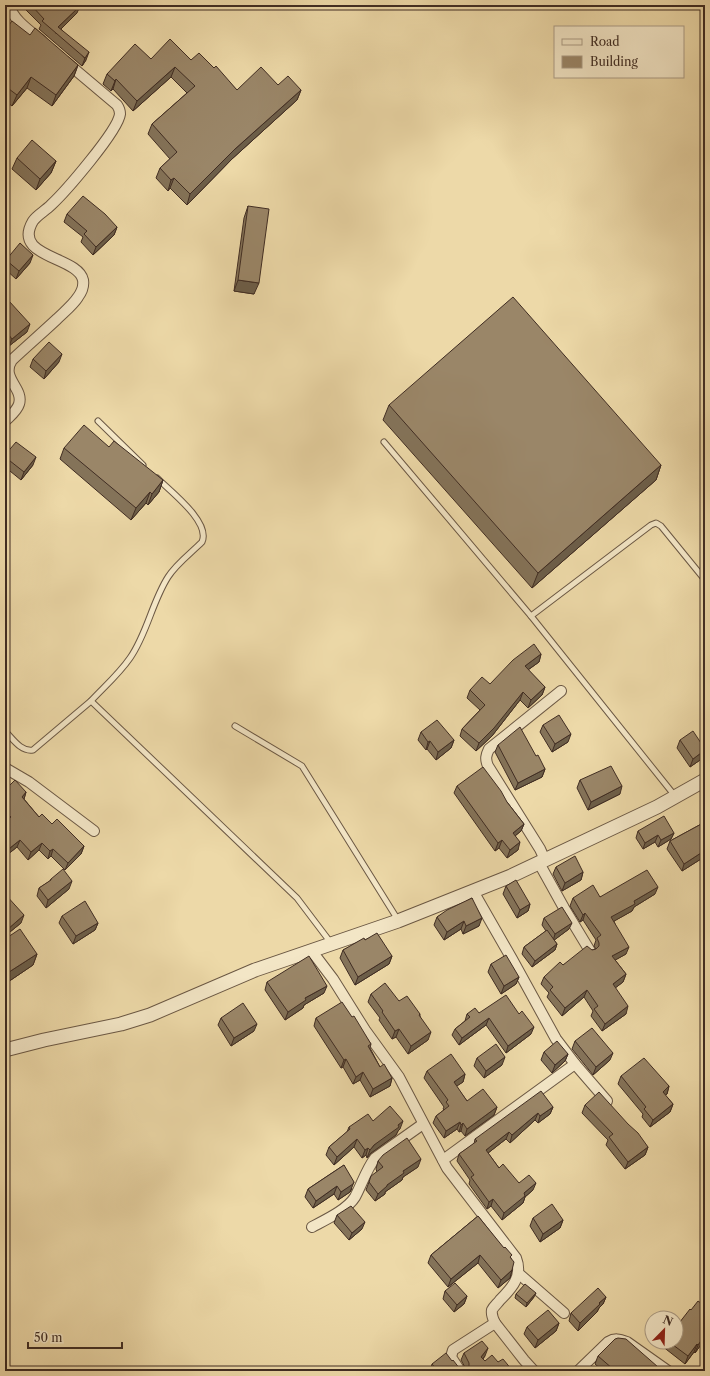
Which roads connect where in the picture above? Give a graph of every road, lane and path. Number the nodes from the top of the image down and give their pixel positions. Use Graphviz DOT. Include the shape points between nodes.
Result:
graph roads {
  1 [pos="9,5"];
  2 [pos="5,11"];
  3 [pos="6,366"];
  4 [pos="5,421"];
  5 [pos="98,421"];
  6 [pos="384,442"];
  7 [pos="149,471"];
  8 [pos="155,476"];
  9 [pos="705,580"];
  10 [pos="531,616"];
  11 [pos="561,691"];
  12 [pos="91,701"];
  13 [pos="235,726"];
  14 [pos="5,731"];
  15 [pos="5,768"];
  16 [pos="705,780"];
  17 [pos="676,796"];
  18 [pos="94,831"];
  19 [pos="542,861"];
  20 [pos="473,891"];
  21 [pos="398,921"];
  22 [pos="332,944"];
  23 [pos="312,950"];
  24 [pos="590,951"];
  25 [pos="5,1050"];
  26 [pos="575,1064"];
  27 [pos="616,1111"];
  28 [pos="423,1124"];
  29 [pos="443,1160"];
  30 [pos="312,1227"];
  31 [pos="518,1273"];
  32 [pos="564,1313"];
  33 [pos="495,1323"];
  34 [pos="460,1371"];
  35 [pos="534,1371"];
  36 [pos="578,1371"];
  37 [pos="668,1371"];
  1 -- 2 [label="street"];
  1 -- 3 [label="street" via="16,17 117,105 120,114 116,126 102,146 57,199 32,222 29,234 36,248 75,269 81,275 82,290 68,309"];
  3 -- 4 [label="street" via="20,403"];
  5 -- 7 [label="lane"];
  6 -- 10 [label="lane"];
  8 -- 12 [label="lane" via="195,515 204,538 167,578 131,658"];
  9 -- 10 [label="lane" via="656,523"];
  10 -- 17 [label="lane"];
  11 -- 19 [label="street" via="486,754 488,766 540,849"];
  12 -- 14 [label="lane" via="33,750 23,749"];
  12 -- 22 [label="lane" via="297,898"];
  13 -- 21 [label="lane" via="302,766"];
  15 -- 18 [label="street" via="29,782"];
  16 -- 17 [label="street"];
  17 -- 19 [label="street"];
  19 -- 20 [label="street"];
  19 -- 24 [label="street" via="564,908"];
  20 -- 21 [label="street"];
  20 -- 26 [label="street" via="556,1038"];
  21 -- 22 [label="street"];
  22 -- 23 [label="street"];
  23 -- 25 [label="street" via="255,970 150,1015"];
  23 -- 28 [label="street" via="399,1077"];
  26 -- 27 [label="street"];
  26 -- 29 [label="street"];
  28 -- 29 [label="street"];
  28 -- 30 [label="street" via="375,1158 354,1198 344,1208"];
  29 -- 31 [label="street" via="456,1181 516,1258 519,1265"];
  31 -- 32 [label="street"];
  31 -- 33 [label="street" via="513,1288 493,1308 492,1316"];
  33 -- 34 [label="street" via="453,1350 451,1357"];
  33 -- 35 [label="street"];
  36 -- 37 [label="street" via="608,1342 620,1339"];
}
